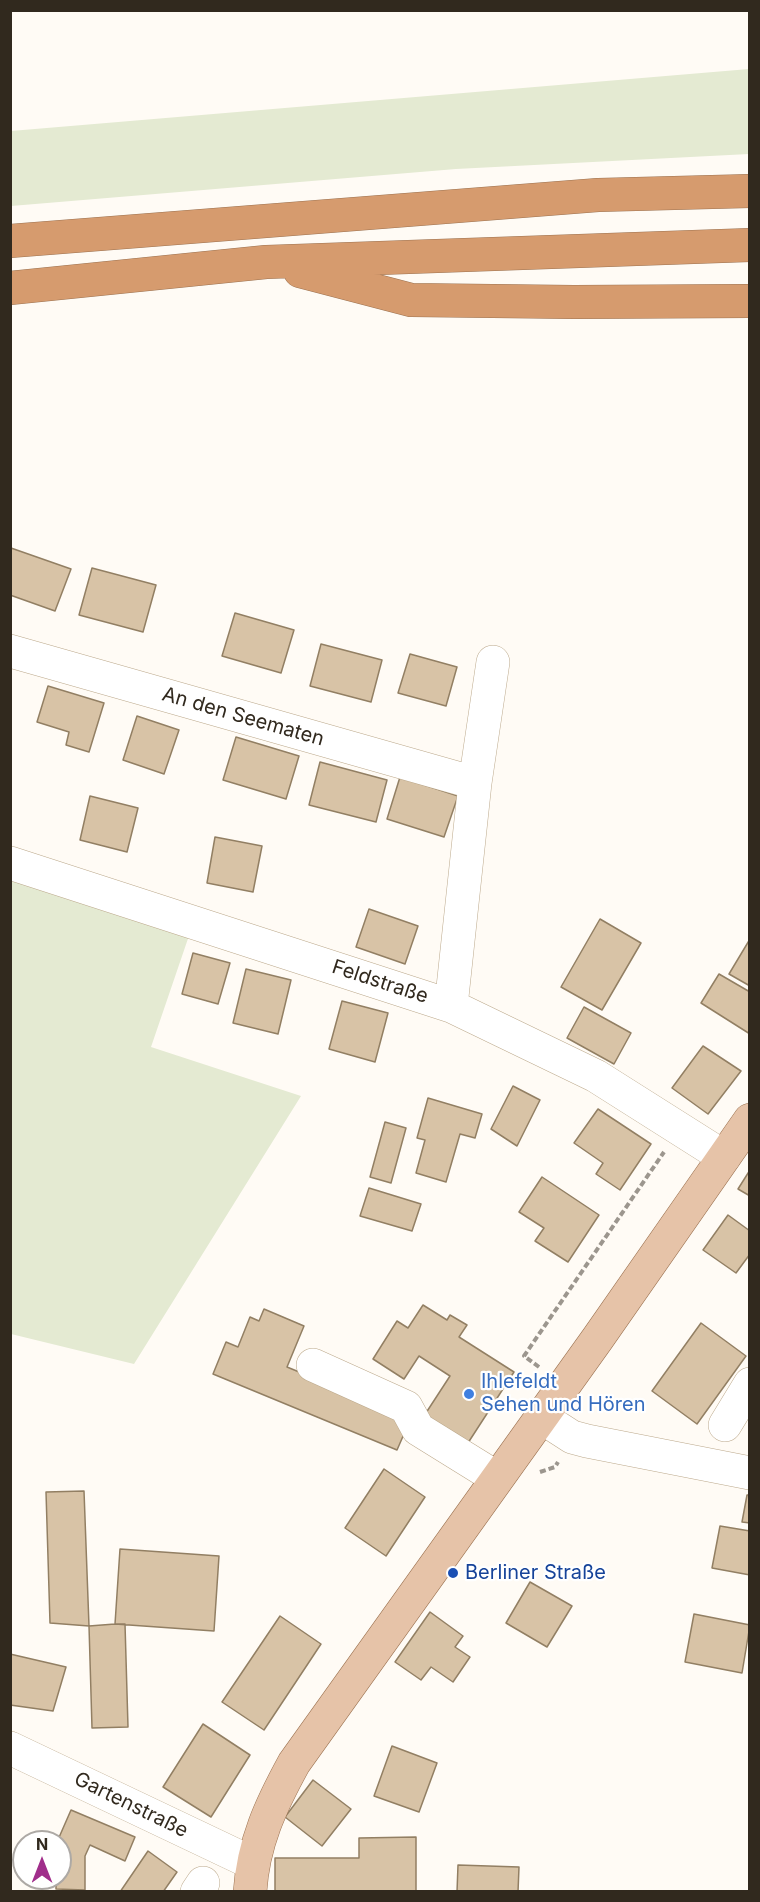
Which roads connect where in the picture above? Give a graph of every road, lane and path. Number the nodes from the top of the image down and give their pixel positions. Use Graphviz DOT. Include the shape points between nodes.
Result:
graph roads {
  1 [pos="750,191"];
  2 [pos="10,241"];
  3 [pos="750,245"];
  4 [pos="266,262"];
  5 [pos="10,288"];
  6 [pos="750,301"];
  7 [pos="10,651"];
  8 [pos="493,662"];
  9 [pos="475,783"];
  10 [pos="10,863"];
  11 [pos="452,1006"];
  12 [pos="750,1120"];
  13 [pos="680,1130"];
  14 [pos="724,1157"];
  15 [pos="313,1365"];
  16 [pos="542,1369"];
  17 [pos="750,1384"];
  18 [pos="541,1417"];
  19 [pos="725,1425"];
  20 [pos="750,1473"];
  21 [pos="497,1478"];
  22 [pos="10,1748"];
  23 [pos="251,1877"];
  1 -- 2 [label="highway" via="597,195"];
  3 -- 4 [label="highway"];
  4 -- 5 [label="highway"];
  4 -- 6 [label="highway" via="411,300"];
  7 -- 9 [label="street, An den Seematen"];
  8 -- 9 [label="street"];
  9 -- 11 [label="street"];
  10 -- 11 [label="street, Feldstraße"];
  11 -- 13 [label="street, Feldstraße" via="596,1076"];
  12 -- 14 [label="main road"];
  13 -- 14 [label="street, Feldstraße"];
  13 -- 16 [label="path" via="524,1356"];
  14 -- 18 [label="main road"];
  15 -- 21 [label="street" via="406,1407 418,1429"];
  17 -- 19 [label="street"];
  18 -- 20 [label="street" via="579,1439"];
  18 -- 21 [label="main road"];
  21 -- 23 [label="main road" via="294,1763 268,1812"];
  22 -- 23 [label="street, Gartenstraße"];
}
